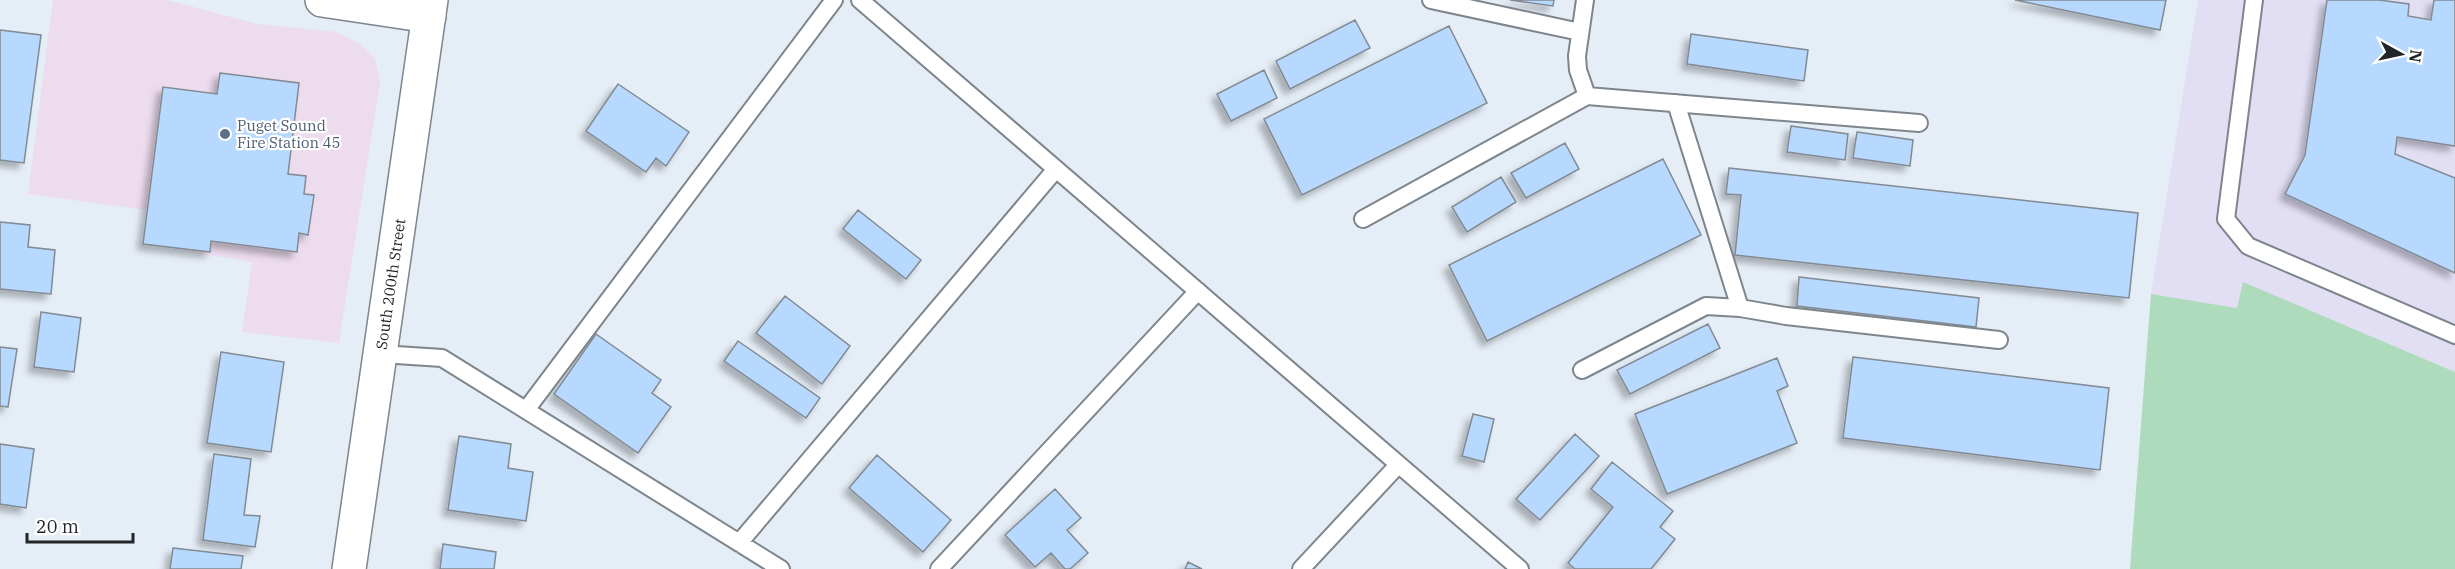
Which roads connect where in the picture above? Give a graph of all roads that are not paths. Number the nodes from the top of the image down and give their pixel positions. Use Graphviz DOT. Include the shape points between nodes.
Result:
graph roads {
  1 [pos="322,0"];
  2 [pos="834,0"];
  3 [pos="860,0"];
  4 [pos="1431,0"];
  5 [pos="1585,0"];
  6 [pos="2254,0"];
  7 [pos="430,8"];
  8 [pos="1580,32"];
  9 [pos="1587,96"];
  10 [pos="1676,103"];
  11 [pos="1919,123"];
  12 [pos="1056,170"];
  13 [pos="1363,219"];
  14 [pos="1197,291"];
  15 [pos="1740,308"];
  16 [pos="2455,335"];
  17 [pos="1999,340"];
  18 [pos="381,354"];
  19 [pos="1582,370"];
  20 [pos="525,410"];
  21 [pos="1398,465"];
  22 [pos="739,543"];
  23 [pos="349,569"];
  24 [pos="781,569"];
  25 [pos="939,569"];
  26 [pos="1301,569"];
  27 [pos="1520,569"];
  1 -- 7 [label="main road"];
  2 -- 20 [label="lane"];
  3 -- 12 [label="lane"];
  4 -- 8 [label="lane"];
  5 -- 8 [label="lane"];
  6 -- 16 [label="lane" via="2226,219 2248,246"];
  7 -- 18 [label="main road, South 200th Street"];
  8 -- 9 [label="lane" via="1576,56"];
  9 -- 10 [label="lane"];
  9 -- 13 [label="lane"];
  10 -- 11 [label="lane"];
  10 -- 15 [label="lane"];
  12 -- 14 [label="lane"];
  12 -- 22 [label="lane"];
  14 -- 21 [label="lane"];
  14 -- 25 [label="lane"];
  15 -- 17 [label="lane"];
  15 -- 19 [label="lane" via="1706,306"];
  18 -- 20 [label="lane" via="442,358"];
  18 -- 23 [label="main road, South 200th Street"];
  20 -- 22 [label="lane"];
  21 -- 26 [label="lane"];
  21 -- 27 [label="lane"];
  22 -- 24 [label="lane"];
}
